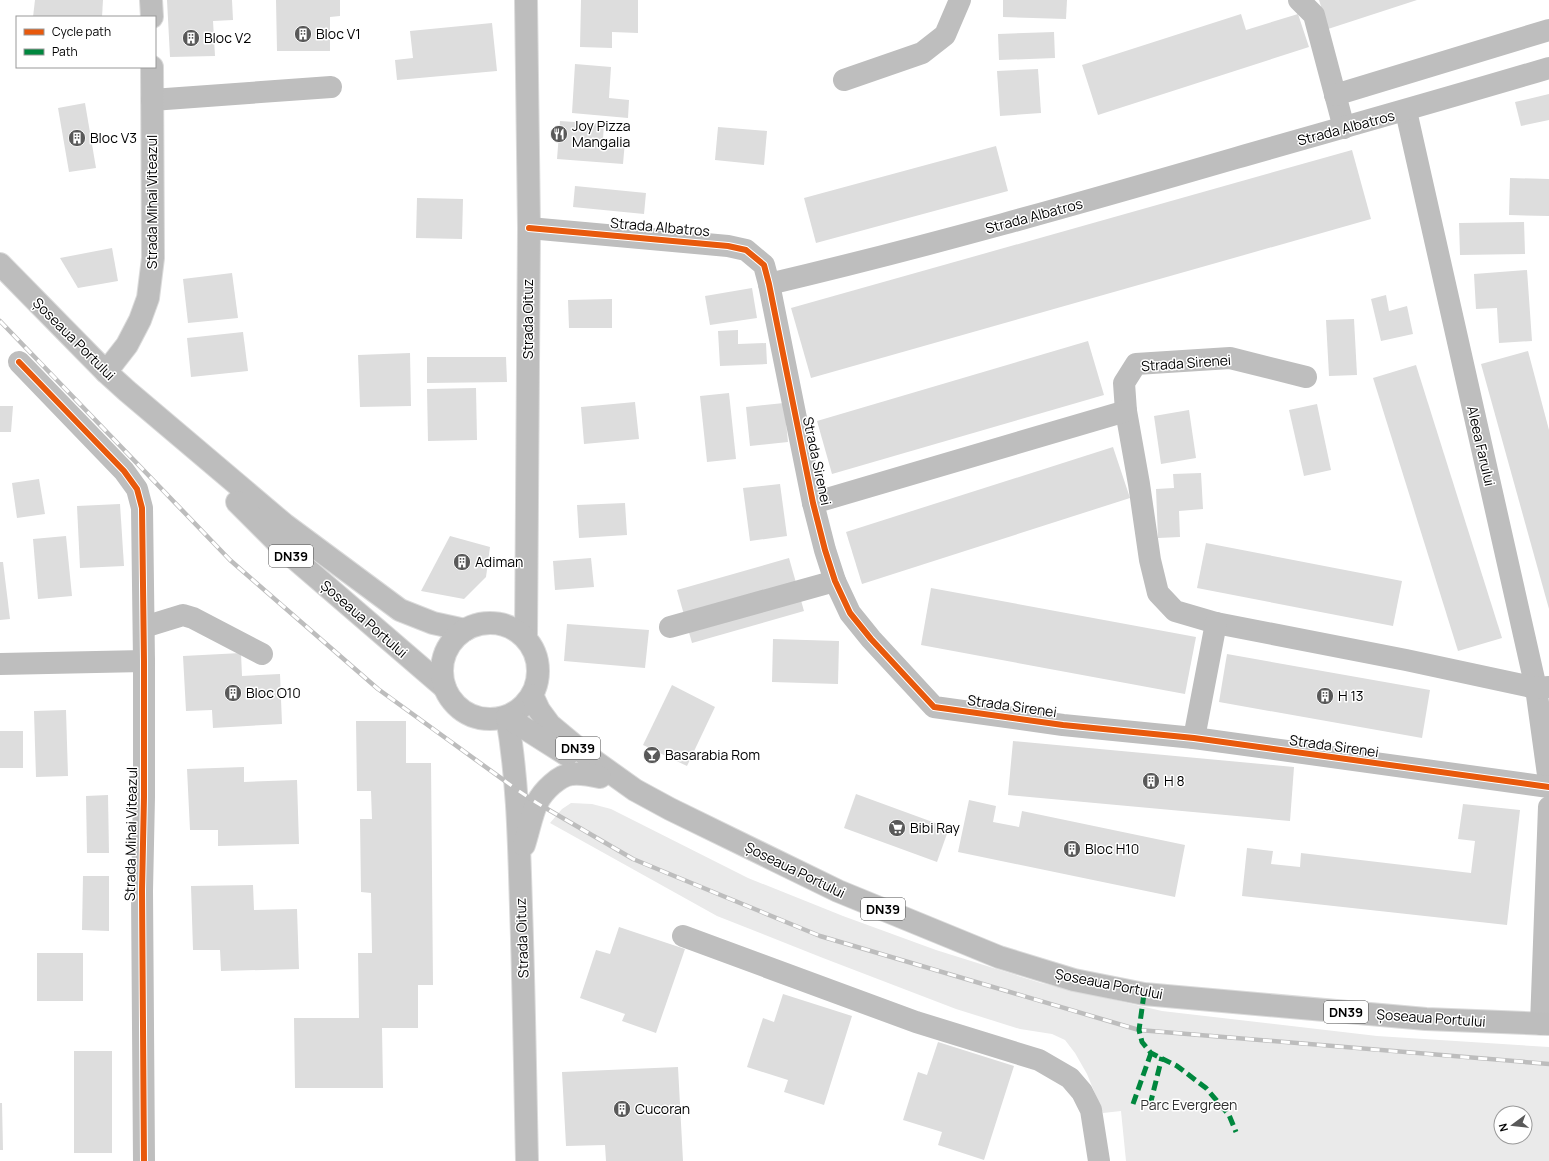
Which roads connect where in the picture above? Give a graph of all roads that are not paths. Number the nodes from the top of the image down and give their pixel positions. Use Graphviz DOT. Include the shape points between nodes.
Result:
graph roads {
  1 [pos="151,0"];
  2 [pos="526,0"];
  3 [pos="960,0"];
  4 [pos="1300,0"];
  5 [pos="152,16"];
  6 [pos="1549,30"];
  7 [pos="152,68"];
  8 [pos="1549,68"];
  9 [pos="844,80"];
  10 [pos="331,87"];
  11 [pos="1335,95"];
  12 [pos="152,100"];
  13 [pos="1406,111"];
  14 [pos="1344,128"];
  15 [pos="529,228"];
  16 [pos="0,264"];
  17 [pos="769,284"];
  18 [pos="19,362"];
  19 [pos="106,372"];
  20 [pos="1306,377"];
  21 [pos="1126,411"];
  22 [pos="150,412"];
  23 [pos="813,503"];
  24 [pos="835,581"];
  25 [pos="1216,623"];
  26 [pos="144,627"];
  27 [pos="670,627"];
  28 [pos="465,630"];
  29 [pos="526,638"];
  30 [pos="262,654"];
  31 [pos="144,661"];
  32 [pos="0,664"];
  33 [pos="1542,687"];
  34 [pos="445,688"];
  35 [pos="532,695"];
  36 [pos="507,717"];
  37 [pos="1194,738"];
  38 [pos="600,776"];
  39 [pos="1549,782"];
  40 [pos="1549,788"];
  41 [pos="635,790"];
  42 [pos="1549,807"];
  43 [pos="520,859"];
  44 [pos="683,936"];
  45 [pos="1545,1024"];
  46 [pos="144,1161"];
  47 [pos="527,1161"];
  48 [pos="1099,1161"];
  1 -- 5 [label="main road"];
  2 -- 15 [label="main road, Strada Oituz"];
  3 -- 9 [label="street" via="945,35 922,53"];
  4 -- 11 [label="street" via="1314,15"];
  6 -- 11 [label="street"];
  7 -- 12 [label="main road, Strada Mihai Viteazul"];
  8 -- 13 [label="street, Strada Albatros"];
  10 -- 12 [label="street"];
  11 -- 14 [label="street"];
  12 -- 19 [label="main road, Strada Mihai Viteazul" via="153,258 148,298 130,339"];
  13 -- 14 [label="street, Strada Albatros"];
  13 -- 33 [label="street, Aleea Farului"];
  14 -- 17 [label="street, Strada Albatros" via="1044,214"];
  15 -- 17 [label="street, Strada Albatros" via="728,246 746,250 764,265"];
  15 -- 29 [label="main road, Strada Oituz"];
  16 -- 19 [label="main road, Șoseaua Portului / DN39"];
  17 -- 23 [label="street, Strada Sirenei"];
  18 -- 26 [label="street, Strada Mihai Viteazul" via="124,471 137,489 142,508"];
  19 -- 22 [label="main road, Șoseaua Portului / DN39"];
  20 -- 21 [label="street, Strada Sirenei" via="1230,358 1136,364 1124,383"];
  21 -- 23 [label="street, Strada Sirenei"];
  21 -- 25 [label="street, Strada Sirenei" via="1150,560 1158,593 1175,611"];
  22 -- 28 [label="main road, Șoseaua Portului / DN39" via="284,524 400,610 433,623"];
  22 -- 34 [label="main road, Șoseaua Portului / DN39" via="287,552"];
  23 -- 24 [label="street, Strada Sirenei"];
  24 -- 27 [label="street"];
  24 -- 37 [label="street, Strada Sirenei" via="850,613 934,707 1063,725"];
  25 -- 33 [label="street, Strada Sirenei"];
  25 -- 37 [label="street"];
  26 -- 30 [label="street" via="183,615"];
  26 -- 31 [label="street, Strada Mihai Viteazul"];
  28 -- 29 [label="main road, DN39" via="480,624 498,623"];
  28 -- 34 [label="main road, DN39" via="453,640 445,655 442,671"];
  29 -- 35 [label="main road, DN39" via="537,659 539,671"];
  31 -- 32 [label="street"];
  31 -- 46 [label="street, Strada Mihai Viteazul"];
  33 -- 39 [label="street, Aleea Farului"];
  34 -- 36 [label="main road, DN39" via="457,707 470,715 492,720"];
  35 -- 36 [label="main road, DN39" via="517,712"];
  35 -- 41 [label="main road, Șoseaua Portului / DN39" via="550,726"];
  36 -- 38 [label="main road, Șoseaua Portului / DN39"];
  36 -- 43 [label="main road, Strada Oituz" via="513,750"];
  37 -- 40 [label="street, Strada Sirenei"];
  38 -- 41 [label="main road, Șoseaua Portului / DN39"];
  38 -- 43 [label="main road" via="571,774 554,783 537,803"];
  41 -- 45 [label="main road, Șoseaua Portului / DN39" via="838,891 999,957 1074,980 1144,994 1426,1019"];
  42 -- 45 [label="street"];
  43 -- 47 [label="main road, Strada Oituz"];
  44 -- 48 [label="street" via="916,1022 1039,1060 1053,1067 1070,1078 1082,1092 1091,1110"];
}
